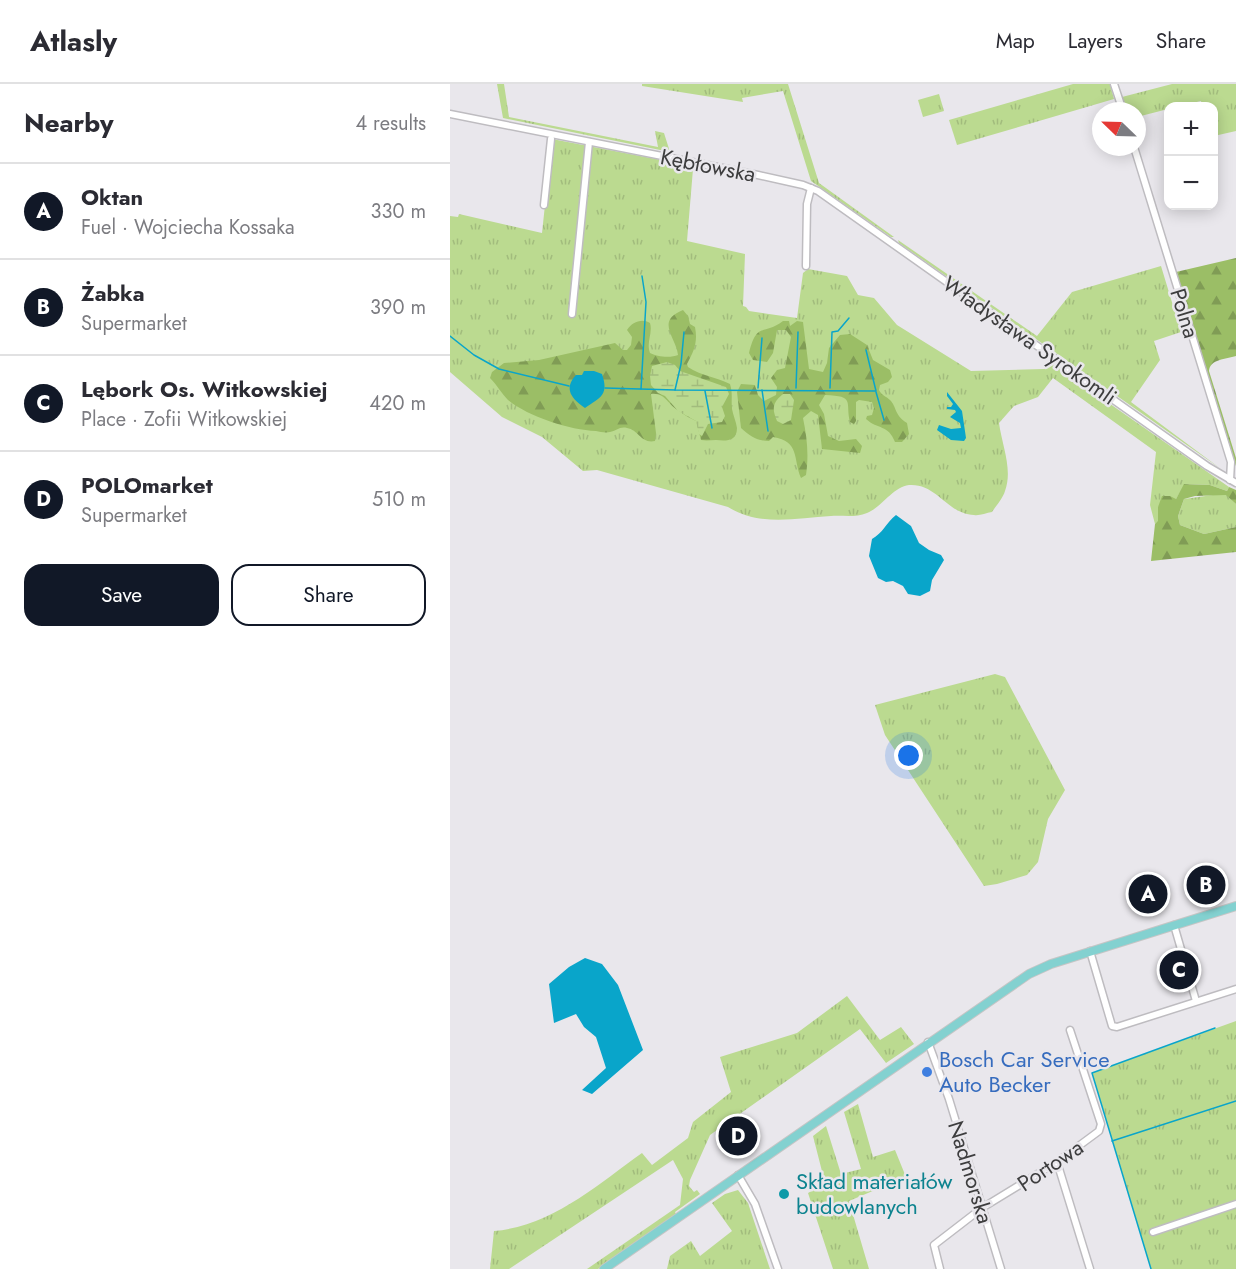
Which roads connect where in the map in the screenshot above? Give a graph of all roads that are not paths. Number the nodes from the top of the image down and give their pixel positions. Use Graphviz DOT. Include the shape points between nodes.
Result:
graph roads {
  1 [pos="1114,84"];
  2 [pos="1120,102"];
  3 [pos="450,114"];
  4 [pos="551,139"];
  5 [pos="589,142"];
  6 [pos="1137,156"];
  7 [pos="811,188"];
  8 [pos="825,195"];
  9 [pos="544,205"];
  10 [pos="806,267"];
  11 [pos="572,314"];
  12 [pos="1233,482"];
  13 [pos="1236,906"];
  14 [pos="1174,925"];
  15 [pos="1090,951"];
  16 [pos="1236,989"];
  17 [pos="1196,1001"];
  18 [pos="1070,1030"];
  19 [pos="928,1042"];
  20 [pos="1056,1162"];
  21 [pos="738,1175"];
  22 [pos="1236,1204"];
  23 [pos="982,1208"];
  24 [pos="1153,1232"];
  25 [pos="604,1269"];
  26 [pos="778,1269"];
  27 [pos="940,1269"];
  28 [pos="1001,1269"];
  29 [pos="1090,1269"];
  1 -- 2 [label="street"];
  3 -- 5 [label="street, Kębłowska"];
  4 -- 9 [label="street"];
  5 -- 7 [label="street, Kębłowska"];
  5 -- 11 [label="street"];
  6 -- 12 [label="street, Polna" via="1231,462"];
  7 -- 8 [label="street, Kębłowska"];
  7 -- 10 [label="street"];
  8 -- 12 [label="street, Władysława Syrokomli"];
  13 -- 14 [label="main road"];
  14 -- 15 [label="main road"];
  14 -- 17 [label="street"];
  15 -- 17 [label="street" via="1112,1026"];
  15 -- 19 [label="main road" via="1029,974"];
  16 -- 17 [label="street"];
  18 -- 20 [label="street, Portowa" via="1101,1124 1099,1131"];
  19 -- 21 [label="main road"];
  19 -- 23 [label="street, Nadmorska"];
  20 -- 23 [label="street, Portowa"];
  20 -- 29 [label="street"];
  21 -- 25 [label="main road"];
  21 -- 26 [label="street" via="755,1204"];
  22 -- 24 [label="street"];
  23 -- 27 [label="street, Portowa" via="934,1245"];
  23 -- 28 [label="street, Nadmorska"];
}
